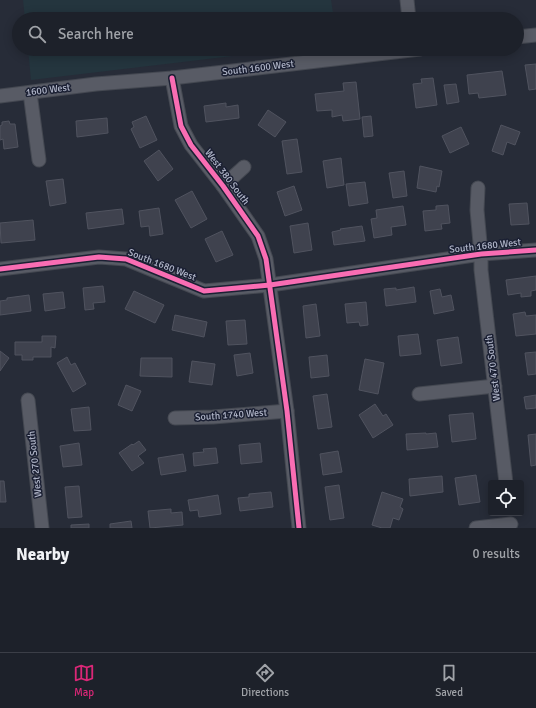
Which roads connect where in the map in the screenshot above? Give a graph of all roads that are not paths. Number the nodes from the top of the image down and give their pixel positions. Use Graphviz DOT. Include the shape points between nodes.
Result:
graph roads {
  1 [pos="407,0"];
  2 [pos="408,12"];
  3 [pos="536,35"];
  4 [pos="524,37"];
  5 [pos="356,56"];
  6 [pos="172,78"];
  7 [pos="96,84"];
  8 [pos="30,93"];
  9 [pos="0,96"];
  10 [pos="39,160"];
  11 [pos="244,167"];
  12 [pos="223,186"];
  13 [pos="478,188"];
  14 [pos="536,250"];
  15 [pos="481,254"];
  16 [pos="0,269"];
  17 [pos="270,285"];
  18 [pos="495,386"];
  19 [pos="420,394"];
  20 [pos="28,400"];
  21 [pos="287,411"];
  22 [pos="175,418"];
  23 [pos="506,480"];
  24 [pos="511,522"];
  25 [pos="42,528"];
  26 [pos="299,528"];
  27 [pos="476,528"];
  1 -- 2 [label="street"];
  3 -- 4 [label="street"];
  5 -- 6 [label="street, South 1600 West"];
  6 -- 7 [label="street, South 1600 West"];
  6 -- 12 [label="street, West 380 South" via="181,126 191,145"];
  7 -- 8 [label="street, 1600 West"];
  8 -- 9 [label="street, 1600 West"];
  8 -- 10 [label="street"];
  11 -- 12 [label="street"];
  12 -- 17 [label="street, West 380 South" via="258,236 266,259"];
  13 -- 15 [label="street, West 470 South"];
  14 -- 15 [label="street, South 1680 West"];
  15 -- 17 [label="street, South 1680 West"];
  15 -- 18 [label="street, West 470 South"];
  16 -- 17 [label="street, South 1680 West" via="99,257 126,259 204,291"];
  17 -- 21 [label="street"];
  18 -- 19 [label="street"];
  18 -- 23 [label="street, West 470 South"];
  20 -- 25 [label="street, West 270 South"];
  21 -- 22 [label="street, South 1740 West"];
  21 -- 26 [label="street"];
  24 -- 27 [label="street"];
}
